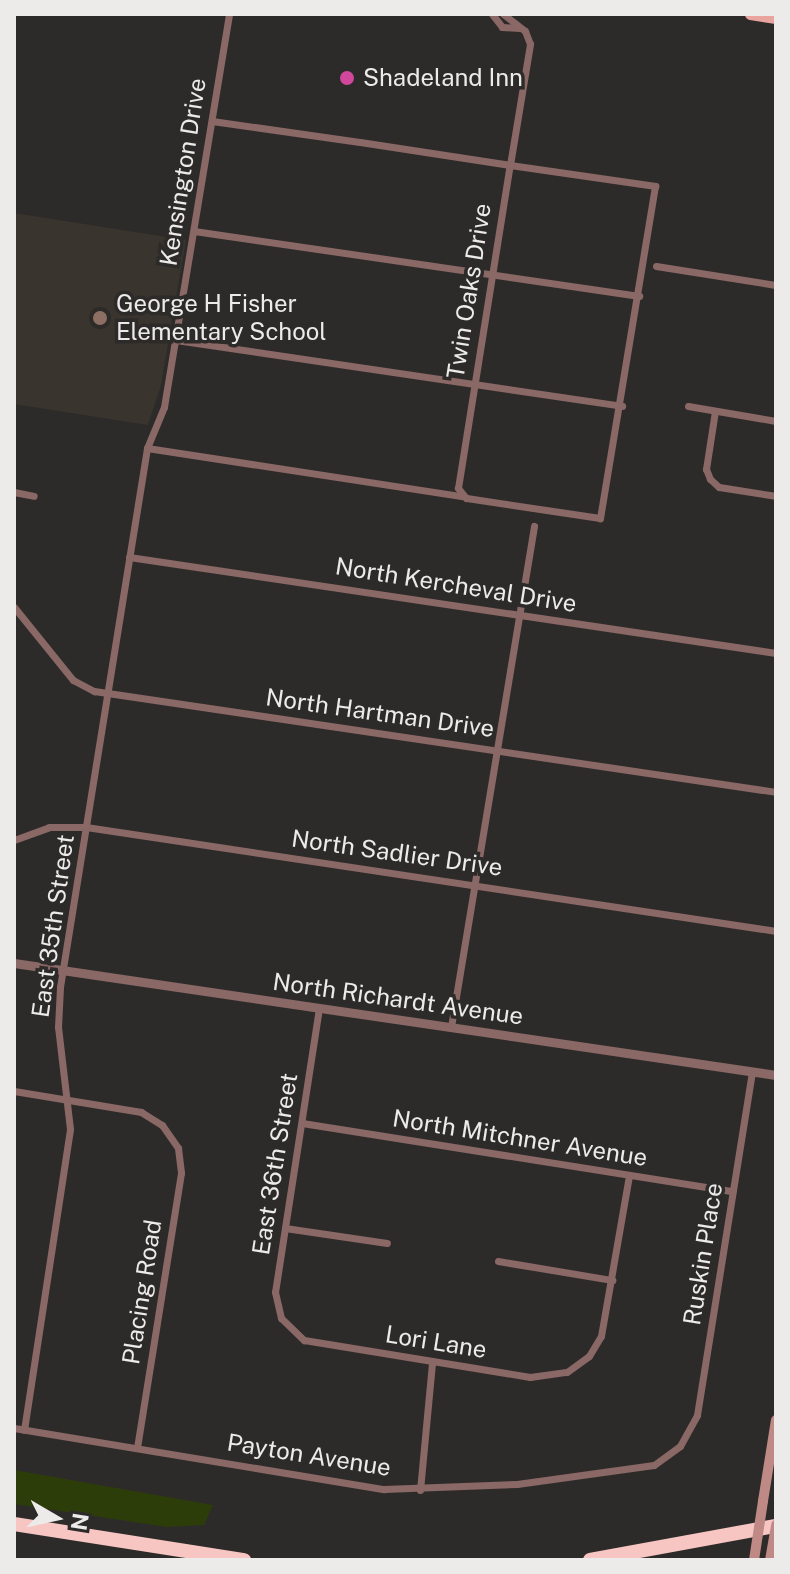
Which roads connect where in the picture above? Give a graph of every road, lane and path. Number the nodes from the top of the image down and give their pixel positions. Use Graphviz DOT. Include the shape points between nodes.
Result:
graph roads {
  1 [pos="229,14"];
  2 [pos="492,14"];
  3 [pos="503,14"];
  4 [pos="750,14"];
  5 [pos="776,18"];
  6 [pos="519,28"];
  7 [pos="212,121"];
  8 [pos="510,165"];
  9 [pos="194,231"];
  10 [pos="656,266"];
  11 [pos="493,272"];
  12 [pos="776,285"];
  13 [pos="639,296"];
  14 [pos="176,340"];
  15 [pos="475,386"];
  16 [pos="622,406"];
  17 [pos="688,406"];
  18 [pos="715,411"];
  19 [pos="776,421"];
  20 [pos="147,448"];
  21 [pos="14,492"];
  22 [pos="34,496"];
  23 [pos="462,496"];
  24 [pos="776,496"];
  25 [pos="135,522"];
  26 [pos="534,526"];
  27 [pos="129,557"];
  28 [pos="14,607"];
  29 [pos="519,615"];
  30 [pos="776,653"];
  31 [pos="107,693"];
  32 [pos="497,751"];
  33 [pos="776,792"];
  34 [pos="86,827"];
  35 [pos="14,840"];
  36 [pos="475,885"];
  37 [pos="776,931"];
  38 [pos="14,963"];
  39 [pos="63,970"];
  40 [pos="319,1008"];
  41 [pos="451,1027"];
  42 [pos="752,1072"];
  43 [pos="776,1075"];
  44 [pos="14,1091"];
  45 [pos="70,1100"];
  46 [pos="302,1123"];
  47 [pos="629,1175"];
  48 [pos="733,1191"];
  49 [pos="285,1228"];
  50 [pos="387,1243"];
  51 [pos="498,1261"];
  52 [pos="612,1280"];
  53 [pos="286,1325"];
  54 [pos="432,1362"];
  55 [pos="776,1420"];
  56 [pos="14,1428"];
  57 [pos="24,1430"];
  58 [pos="685,1440"];
  59 [pos="137,1448"];
  60 [pos="420,1490"];
  61 [pos="14,1524"];
  62 [pos="776,1526"];
  63 [pos="244,1560"];
  64 [pos="590,1560"];
  65 [pos="754,1560"];
  66 [pos="770,1560"];
  1 -- 7 [label="street, Kensington Drive"];
  2 -- 6 [label="street" via="502,27"];
  3 -- 6 [label="street"];
  4 -- 5 [label="main road"];
  6 -- 8 [label="street, Twin Oaks Drive" via="530,44"];
  7 -- 8 [label="street"];
  7 -- 9 [label="street, Kensington Drive"];
  8 -- 11 [label="street, Twin Oaks Drive"];
  8 -- 13 [label="street" via="655,186"];
  9 -- 11 [label="street"];
  9 -- 14 [label="street, Kensington Drive"];
  10 -- 12 [label="street"];
  11 -- 13 [label="street"];
  11 -- 15 [label="street, Twin Oaks Drive"];
  13 -- 16 [label="street"];
  14 -- 15 [label="street"];
  14 -- 20 [label="street, Kensington Drive" via="164,407"];
  15 -- 16 [label="street"];
  15 -- 23 [label="street, Twin Oaks Drive" via="458,488"];
  16 -- 23 [label="street" via="600,518"];
  17 -- 18 [label="street"];
  18 -- 19 [label="street"];
  18 -- 24 [label="street" via="706,469 710,479 719,487"];
  20 -- 23 [label="street"];
  20 -- 25 [label="street, Kensington Drive"];
  21 -- 22 [label="street"];
  25 -- 27 [label="street, East 35th Street"];
  26 -- 29 [label="street"];
  27 -- 29 [label="street, North Kercheval Drive"];
  27 -- 31 [label="street, East 35th Street"];
  28 -- 31 [label="street, North Hartman Drive" via="73,680"];
  29 -- 30 [label="street, North Kercheval Drive"];
  29 -- 32 [label="street"];
  31 -- 32 [label="street, North Hartman Drive"];
  31 -- 34 [label="street, East 35th Street"];
  32 -- 33 [label="street, North Hartman Drive"];
  32 -- 36 [label="street"];
  34 -- 35 [label="street, North Sadlier Drive" via="41,828"];
  34 -- 36 [label="street, North Sadlier Drive"];
  34 -- 39 [label="street, East 35th Street"];
  36 -- 37 [label="street, North Sadlier Drive"];
  36 -- 41 [label="street"];
  38 -- 39 [label="street, North Richardt Avenue"];
  39 -- 40 [label="street, North Richardt Avenue"];
  39 -- 45 [label="street, East 35th Street" via="58,1027"];
  40 -- 41 [label="street, North Richardt Avenue"];
  40 -- 46 [label="street, East 36th Street"];
  41 -- 42 [label="street, North Richardt Avenue"];
  42 -- 43 [label="street, North Richardt Avenue"];
  42 -- 48 [label="street, Ruskin Place"];
  44 -- 45 [label="street"];
  45 -- 57 [label="street, East 35th Street" via="69,1146"];
  45 -- 59 [label="street, Placing Road" via="145,1114 176,1142 181,1173"];
  46 -- 47 [label="street, North Mitchner Avenue"];
  46 -- 49 [label="street, East 36th Street"];
  47 -- 48 [label="street, North Mitchner Avenue"];
  47 -- 52 [label="street"];
  48 -- 58 [label="street, Ruskin Place" via="697,1415"];
  49 -- 50 [label="street"];
  49 -- 53 [label="street, East 36th Street" via="275,1292"];
  51 -- 52 [label="street"];
  52 -- 54 [label="street, Lori Lane" via="598,1343 582,1362 559,1375 535,1378"];
  53 -- 54 [label="street, Lori Lane" via="314,1343"];
  54 -- 60 [label="street" via="421,1435"];
  55 -- 65 [label="main road, bridge"];
  56 -- 57 [label="street, Payton Avenue"];
  57 -- 59 [label="street, Payton Avenue"];
  58 -- 60 [label="street, Payton Avenue" via="668,1457 634,1471"];
  59 -- 60 [label="street, Payton Avenue" via="336,1484"];
  61 -- 63 [label="highway"];
  62 -- 64 [label="highway"];
  62 -- 66 [label="main road, bridge"];
}
